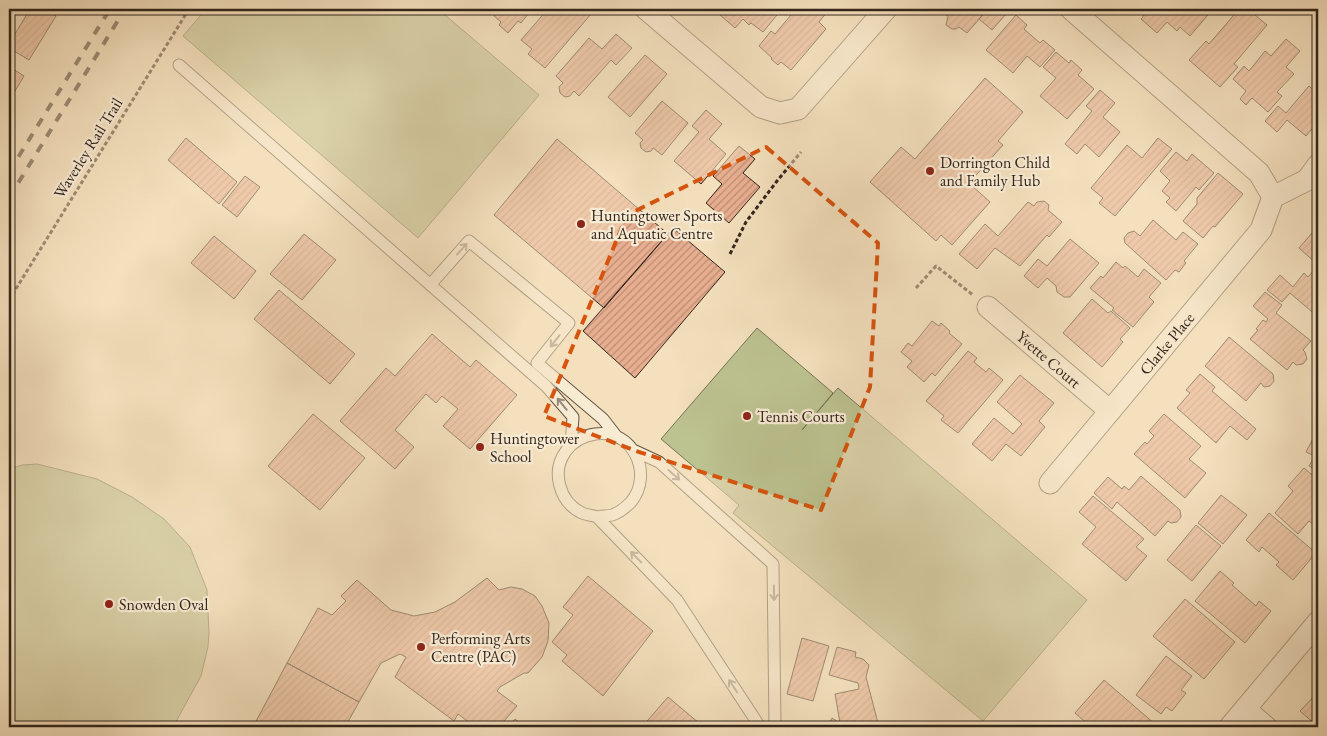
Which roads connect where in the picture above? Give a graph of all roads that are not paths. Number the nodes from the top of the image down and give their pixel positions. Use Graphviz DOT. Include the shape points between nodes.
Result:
graph roads {
  1 [pos="646,9"];
  2 [pos="886,9"];
  3 [pos="1071,9"];
  4 [pos="179,66"];
  5 [pos="1318,165"];
  6 [pos="1273,197"];
  7 [pos="430,285"];
  8 [pos="988,307"];
  9 [pos="1110,411"];
  10 [pos="617,437"];
  11 [pos="571,445"];
  12 [pos="633,450"];
  13 [pos="1050,483"];
  14 [pos="597,517"];
  15 [pos="1318,622"];
  16 [pos="1245,709"];
  17 [pos="760,727"];
  18 [pos="775,727"];
  19 [pos="1230,727"];
  20 [pos="1266,727"];
  1 -- 2 [label="street" via="761,107 780,113 798,109"];
  3 -- 6 [label="street" via="1259,173"];
  4 -- 7 [label="lane"];
  5 -- 6 [label="street" via="1306,180"];
  6 -- 9 [label="street, Clarke Place" via="1261,230"];
  7 -- 10 [label="lane, one-way" via="469,241 569,322 538,363 603,419"];
  11 -- 7 [label="lane, one-way" via="572,418 554,395"];
  8 -- 9 [label="street, Yvette Court"];
  9 -- 13 [label="street, Clarke Place"];
  10 -- 11 [label="lane" via="588,435"];
  10 -- 12 [label="lane"];
  11 -- 14 [label="lane" via="558,468 562,494 582,513"];
  12 -- 14 [label="lane" via="640,464 641,480 636,495 613,515"];
  12 -- 18 [label="lane, one-way" via="659,462 773,564"];
  17 -- 14 [label="lane, one-way" via="676,600"];
  15 -- 16 [label="street"];
  16 -- 19 [label="street"];
  16 -- 20 [label="street"];
}
